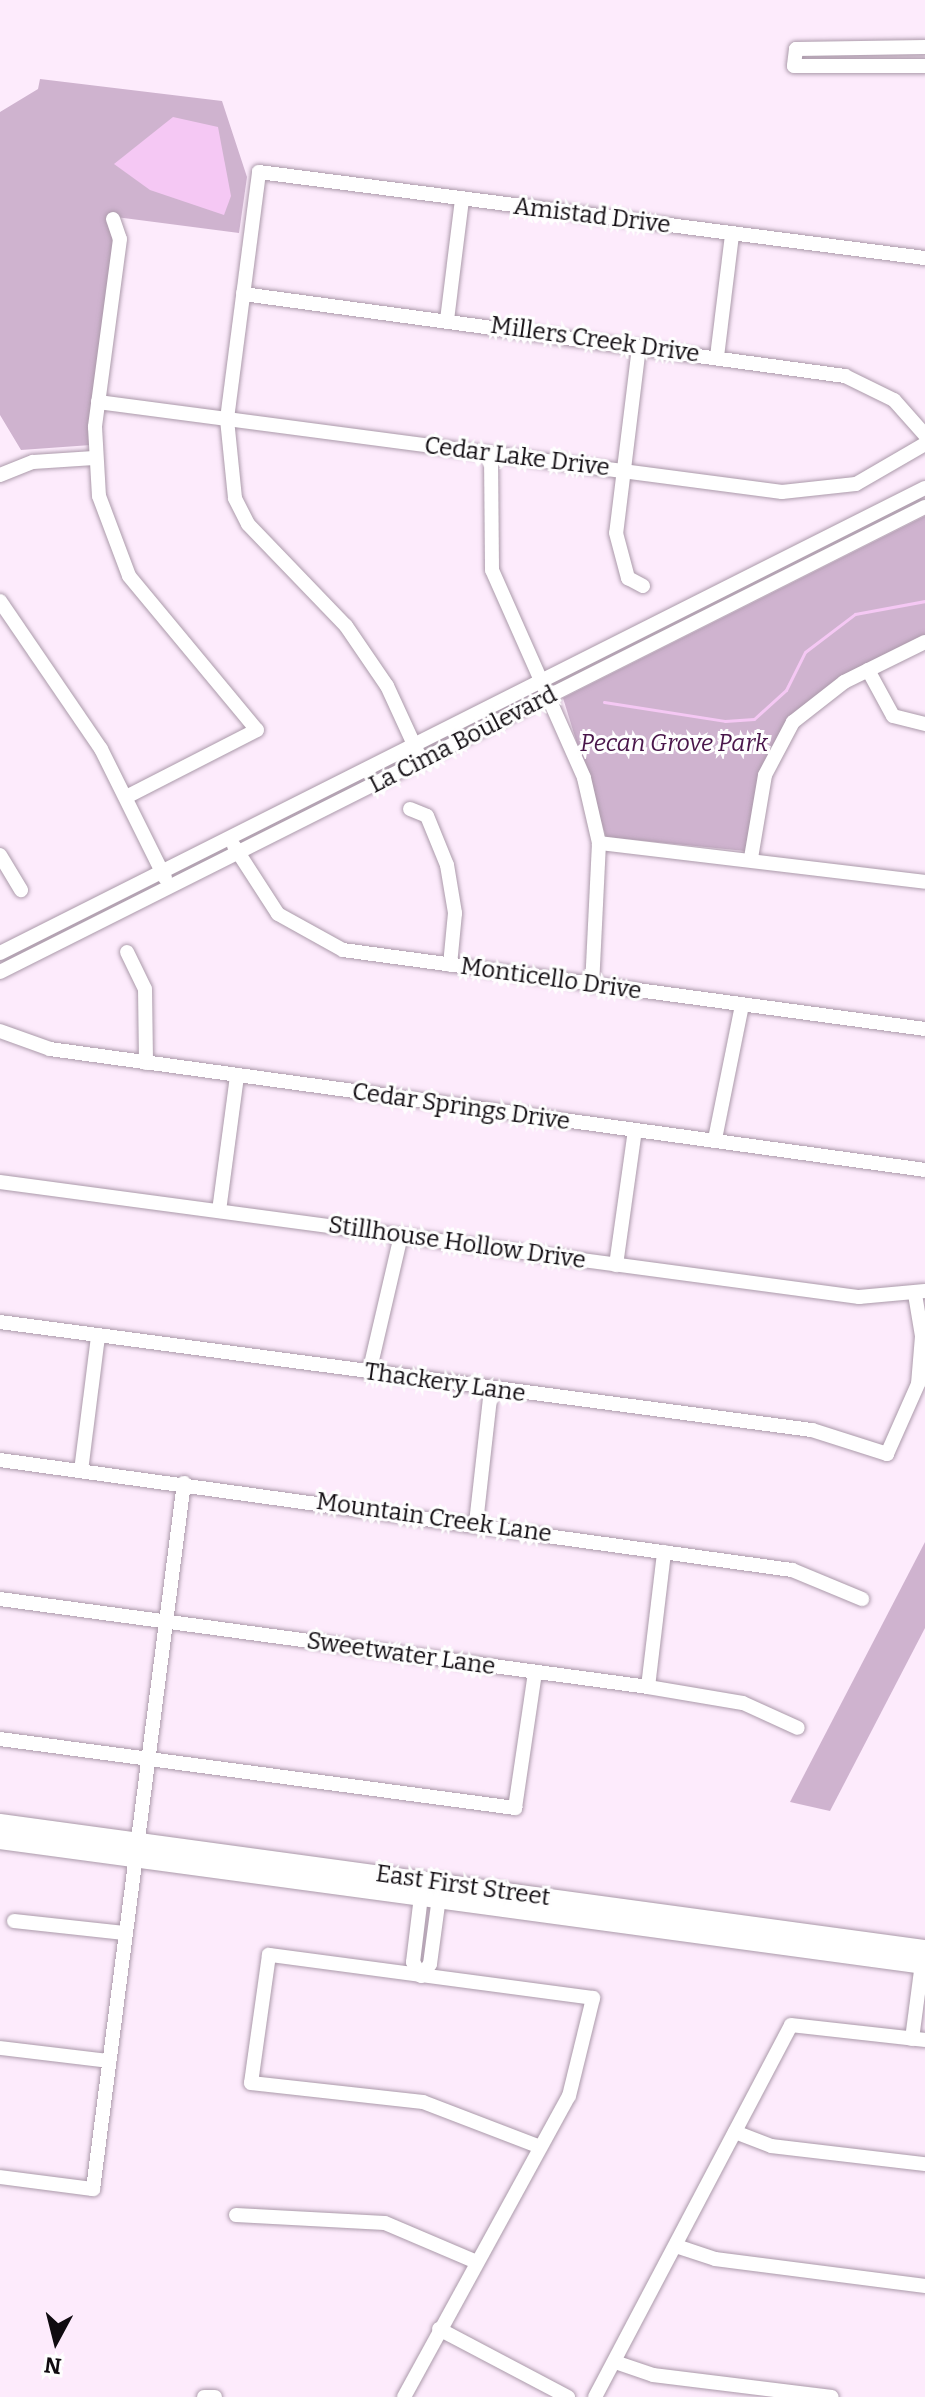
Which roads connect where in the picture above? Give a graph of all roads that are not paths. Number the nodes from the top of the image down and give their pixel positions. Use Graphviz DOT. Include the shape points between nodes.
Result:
graph roads {
  1 [pos="925,47"];
  2 [pos="925,66"];
  3 [pos="462,199"];
  4 [pos="113,219"];
  5 [pos="732,234"];
  6 [pos="925,258"];
  7 [pos="243,294"];
  8 [pos="447,320"];
  9 [pos="639,347"];
  10 [pos="717,357"];
  11 [pos="98,402"];
  12 [pos="227,419"];
  13 [pos="925,435"];
  14 [pos="925,444"];
  15 [pos="491,454"];
  16 [pos="94,458"];
  17 [pos="623,471"];
  18 [pos="0,475"];
  19 [pos="925,488"];
  20 [pos="925,507"];
  21 [pos="643,586"];
  22 [pos="0,601"];
  23 [pos="925,642"];
  24 [pos="868,670"];
  25 [pos="538,682"];
  26 [pos="548,697"];
  27 [pos="925,724"];
  28 [pos="415,744"];
  29 [pos="422,762"];
  30 [pos="126,797"];
  31 [pos="410,809"];
  32 [pos="231,836"];
  33 [pos="599,843"];
  34 [pos="237,853"];
  35 [pos="0,855"];
  36 [pos="751,858"];
  37 [pos="161,871"];
  38 [pos="925,882"];
  39 [pos="169,887"];
  40 [pos="21,890"];
  41 [pos="127,952"];
  42 [pos="0,953"];
  43 [pos="450,965"];
  44 [pos="0,972"];
  45 [pos="592,985"];
  46 [pos="742,1005"];
  47 [pos="925,1029"];
  48 [pos="0,1031"];
  49 [pos="146,1063"];
  50 [pos="237,1076"];
  51 [pos="635,1130"];
  52 [pos="715,1139"];
  53 [pos="925,1170"];
  54 [pos="0,1182"];
  55 [pos="219,1211"];
  56 [pos="401,1236"];
  57 [pos="616,1265"];
  58 [pos="920,1292"];
  59 [pos="0,1322"];
  60 [pos="98,1336"];
  61 [pos="369,1373"];
  62 [pos="491,1389"];
  63 [pos="0,1460"];
  64 [pos="81,1471"];
  65 [pos="184,1483"];
  66 [pos="476,1523"];
  67 [pos="664,1552"];
  68 [pos="0,1599"];
  69 [pos="862,1599"];
  70 [pos="165,1622"];
  71 [pos="535,1673"];
  72 [pos="648,1687"];
  73 [pos="798,1728"];
  74 [pos="0,1739"];
  75 [pos="147,1760"];
  76 [pos="0,1823"];
  77 [pos="0,1840"];
  78 [pos="134,1849"];
  79 [pos="431,1890"];
  80 [pos="14,1921"];
  81 [pos="124,1933"];
  82 [pos="924,1957"];
  83 [pos="421,1976"];
  84 [pos="918,2040"];
  85 [pos="0,2048"];
  86 [pos="109,2061"];
  87 [pos="735,2132"];
  88 [pos="540,2147"];
  89 [pos="925,2164"];
  90 [pos="0,2177"];
  91 [pos="236,2215"];
  92 [pos="676,2246"];
  93 [pos="474,2261"];
  94 [pos="925,2286"];
  95 [pos="439,2329"];
  96 [pos="615,2362"];
  97 [pos="404,2397"];
  98 [pos="568,2397"];
  99 [pos="595,2397"];
  100 [pos="832,2397"];
  1 -- 2 [label="street" via="796,49 794,66"];
  3 -- 5 [label="street, Amistad Drive"];
  3 -- 7 [label="street, Amistad Drive" via="259,172"];
  3 -- 8 [label="street"];
  4 -- 11 [label="street" via="120,239"];
  5 -- 6 [label="street, Amistad Drive"];
  5 -- 10 [label="street"];
  7 -- 8 [label="street, Millers Creek Drive"];
  7 -- 12 [label="street"];
  8 -- 9 [label="street, Millers Creek Drive"];
  9 -- 10 [label="street, Millers Creek Drive"];
  9 -- 17 [label="street"];
  10 -- 13 [label="street, Millers Creek Drive" via="845,376 894,400"];
  11 -- 12 [label="street, Cedar Lake Drive"];
  11 -- 16 [label="street"];
  12 -- 15 [label="street, Cedar Lake Drive"];
  12 -- 28 [label="street" via="227,469 248,524 346,626"];
  14 -- 17 [label="street, Cedar Lake Drive" via="877,476 806,493"];
  15 -- 17 [label="street, Cedar Lake Drive"];
  15 -- 25 [label="street" via="492,570"];
  16 -- 18 [label="street" via="33,462"];
  16 -- 30 [label="street" via="99,496 129,576 257,730"];
  17 -- 21 [label="street" via="616,549 628,578"];
  19 -- 25 [label="street, La Cima Boulevard"];
  20 -- 26 [label="street, La Cima Boulevard"];
  22 -- 30 [label="street" via="45,676 84,722"];
  23 -- 24 [label="street"];
  24 -- 27 [label="street" via="893,716"];
  24 -- 36 [label="street" via="815,701 781,739 758,799"];
  25 -- 26 [label="street"];
  25 -- 28 [label="street, La Cima Boulevard"];
  26 -- 29 [label="street, La Cima Boulevard"];
  26 -- 33 [label="street" via="584,778"];
  28 -- 29 [label="street"];
  28 -- 32 [label="street, La Cima Boulevard"];
  29 -- 34 [label="street, La Cima Boulevard"];
  30 -- 37 [label="street"];
  31 -- 43 [label="street" via="427,816 447,865 455,913"];
  32 -- 34 [label="street, Monticello Drive"];
  32 -- 37 [label="street, La Cima Boulevard"];
  33 -- 36 [label="street"];
  33 -- 45 [label="street"];
  34 -- 39 [label="street, La Cima Boulevard"];
  34 -- 43 [label="street, Monticello Drive" via="263,899 321,941"];
  35 -- 40 [label="street"];
  36 -- 38 [label="street"];
  37 -- 39 [label="street"];
  37 -- 42 [label="street, La Cima Boulevard"];
  39 -- 44 [label="street, La Cima Boulevard"];
  41 -- 49 [label="street" via="145,989"];
  43 -- 45 [label="street, Monticello Drive"];
  45 -- 46 [label="street, Monticello Drive"];
  46 -- 47 [label="street, Monticello Drive"];
  46 -- 52 [label="street"];
  48 -- 49 [label="street, Cedar Springs Drive" via="39,1046"];
  49 -- 50 [label="street, Cedar Springs Drive"];
  50 -- 51 [label="street, Cedar Springs Drive"];
  50 -- 55 [label="street"];
  51 -- 52 [label="street, Cedar Springs Drive"];
  51 -- 57 [label="street"];
  52 -- 53 [label="street, Cedar Springs Drive"];
  54 -- 55 [label="street, Stillhouse Hollow Drive"];
  55 -- 56 [label="street, Stillhouse Hollow Drive"];
  56 -- 57 [label="street, Stillhouse Hollow Drive"];
  56 -- 61 [label="street"];
  57 -- 58 [label="street, Stillhouse Hollow Drive" via="859,1297"];
  58 -- 62 [label="street, Thackery Lane" via="918,1384 887,1454 812,1430"];
  59 -- 60 [label="street, Thackery Lane"];
  60 -- 61 [label="street, Thackery Lane"];
  60 -- 64 [label="street"];
  61 -- 62 [label="street, Thackery Lane"];
  62 -- 66 [label="street"];
  63 -- 64 [label="street, Mountain Creek Lane"];
  64 -- 65 [label="street, Mountain Creek Lane"];
  65 -- 66 [label="street, Mountain Creek Lane"];
  65 -- 70 [label="street"];
  66 -- 67 [label="street, Mountain Creek Lane"];
  67 -- 69 [label="street, Mountain Creek Lane" via="792,1570"];
  67 -- 72 [label="street"];
  68 -- 70 [label="street, Sweetwater Lane"];
  70 -- 71 [label="street, Sweetwater Lane"];
  70 -- 75 [label="street"];
  71 -- 72 [label="street, Sweetwater Lane"];
  71 -- 75 [label="street" via="515,1808"];
  72 -- 73 [label="street, Sweetwater Lane" via="743,1703"];
  74 -- 75 [label="street"];
  75 -- 78 [label="street"];
  76 -- 78 [label="main road, East First Street"];
  77 -- 78 [label="main road, East First Street"];
  78 -- 79 [label="main road, East First Street"];
  78 -- 81 [label="street"];
  79 -- 82 [label="main road, East First Street"];
  79 -- 83 [label="street" via="413,1962"];
  80 -- 81 [label="street"];
  81 -- 86 [label="street"];
  82 -- 84 [label="street"];
  83 -- 88 [label="street" via="593,1998 581,2068"];
  83 -- 88 [label="street" via="269,1955 251,2083 423,2102"];
  84 -- 87 [label="street" via="791,2025"];
  85 -- 86 [label="street"];
  86 -- 90 [label="street" via="93,2189"];
  87 -- 89 [label="street" via="771,2146"];
  87 -- 92 [label="street"];
  88 -- 93 [label="street"];
  91 -- 93 [label="street" via="385,2223"];
  92 -- 94 [label="street" via="715,2259"];
  92 -- 96 [label="street"];
  93 -- 95 [label="street"];
  95 -- 97 [label="street"];
  95 -- 98 [label="street"];
  96 -- 99 [label="street"];
  96 -- 100 [label="street" via="653,2375"];
}
